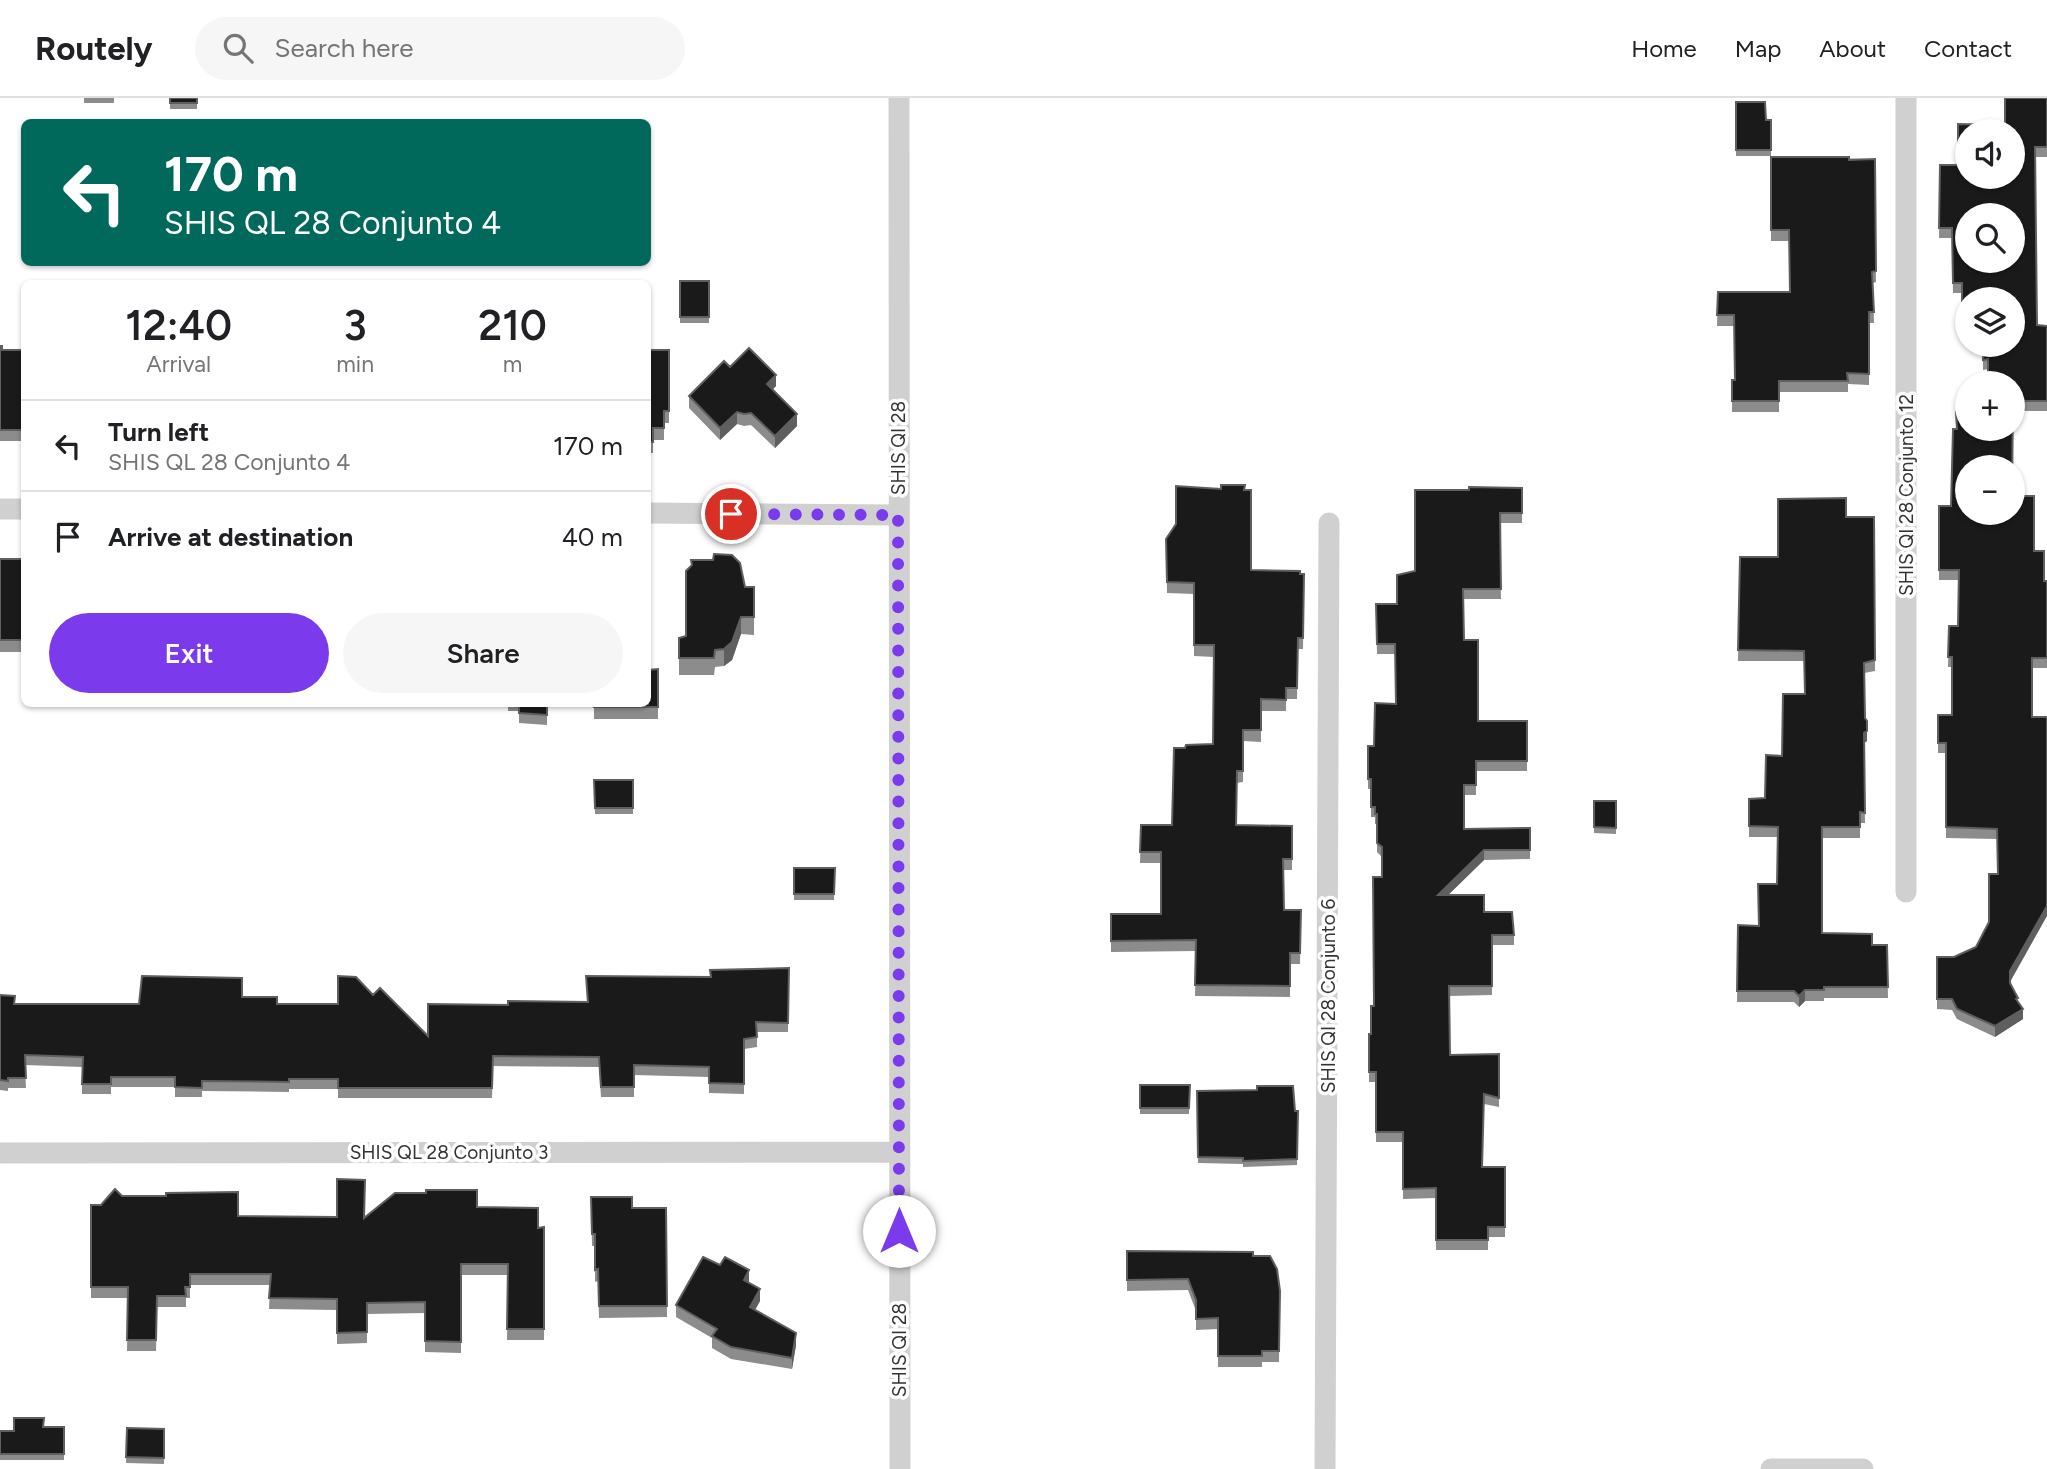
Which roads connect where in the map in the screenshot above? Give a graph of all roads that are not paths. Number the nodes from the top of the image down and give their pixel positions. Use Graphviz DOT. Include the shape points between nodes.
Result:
graph roads {
  1 [pos="899,98"];
  2 [pos="1906,98"];
  3 [pos="0,509"];
  4 [pos="21,509"];
  5 [pos="651,513"];
  6 [pos="898,515"];
  7 [pos="1329,523"];
  8 [pos="1906,891"];
  9 [pos="899,1152"];
  10 [pos="0,1153"];
  11 [pos="900,1469"];
  12 [pos="1325,1469"];
  13 [pos="1771,1469"];
  14 [pos="1859,1469"];
  1 -- 6 [label="street, SHIS QI 28"];
  2 -- 8 [label="street, SHIS QI 28 Conjunto 12"];
  3 -- 4 [label="street"];
  5 -- 6 [label="street"];
  6 -- 9 [label="street, SHIS QI 28"];
  7 -- 12 [label="street, SHIS QI 28 Conjunto 6"];
  9 -- 10 [label="street, SHIS QL 28 Conjunto 3"];
  9 -- 11 [label="street, SHIS QI 28"];
  13 -- 14 [label="street"];
}
